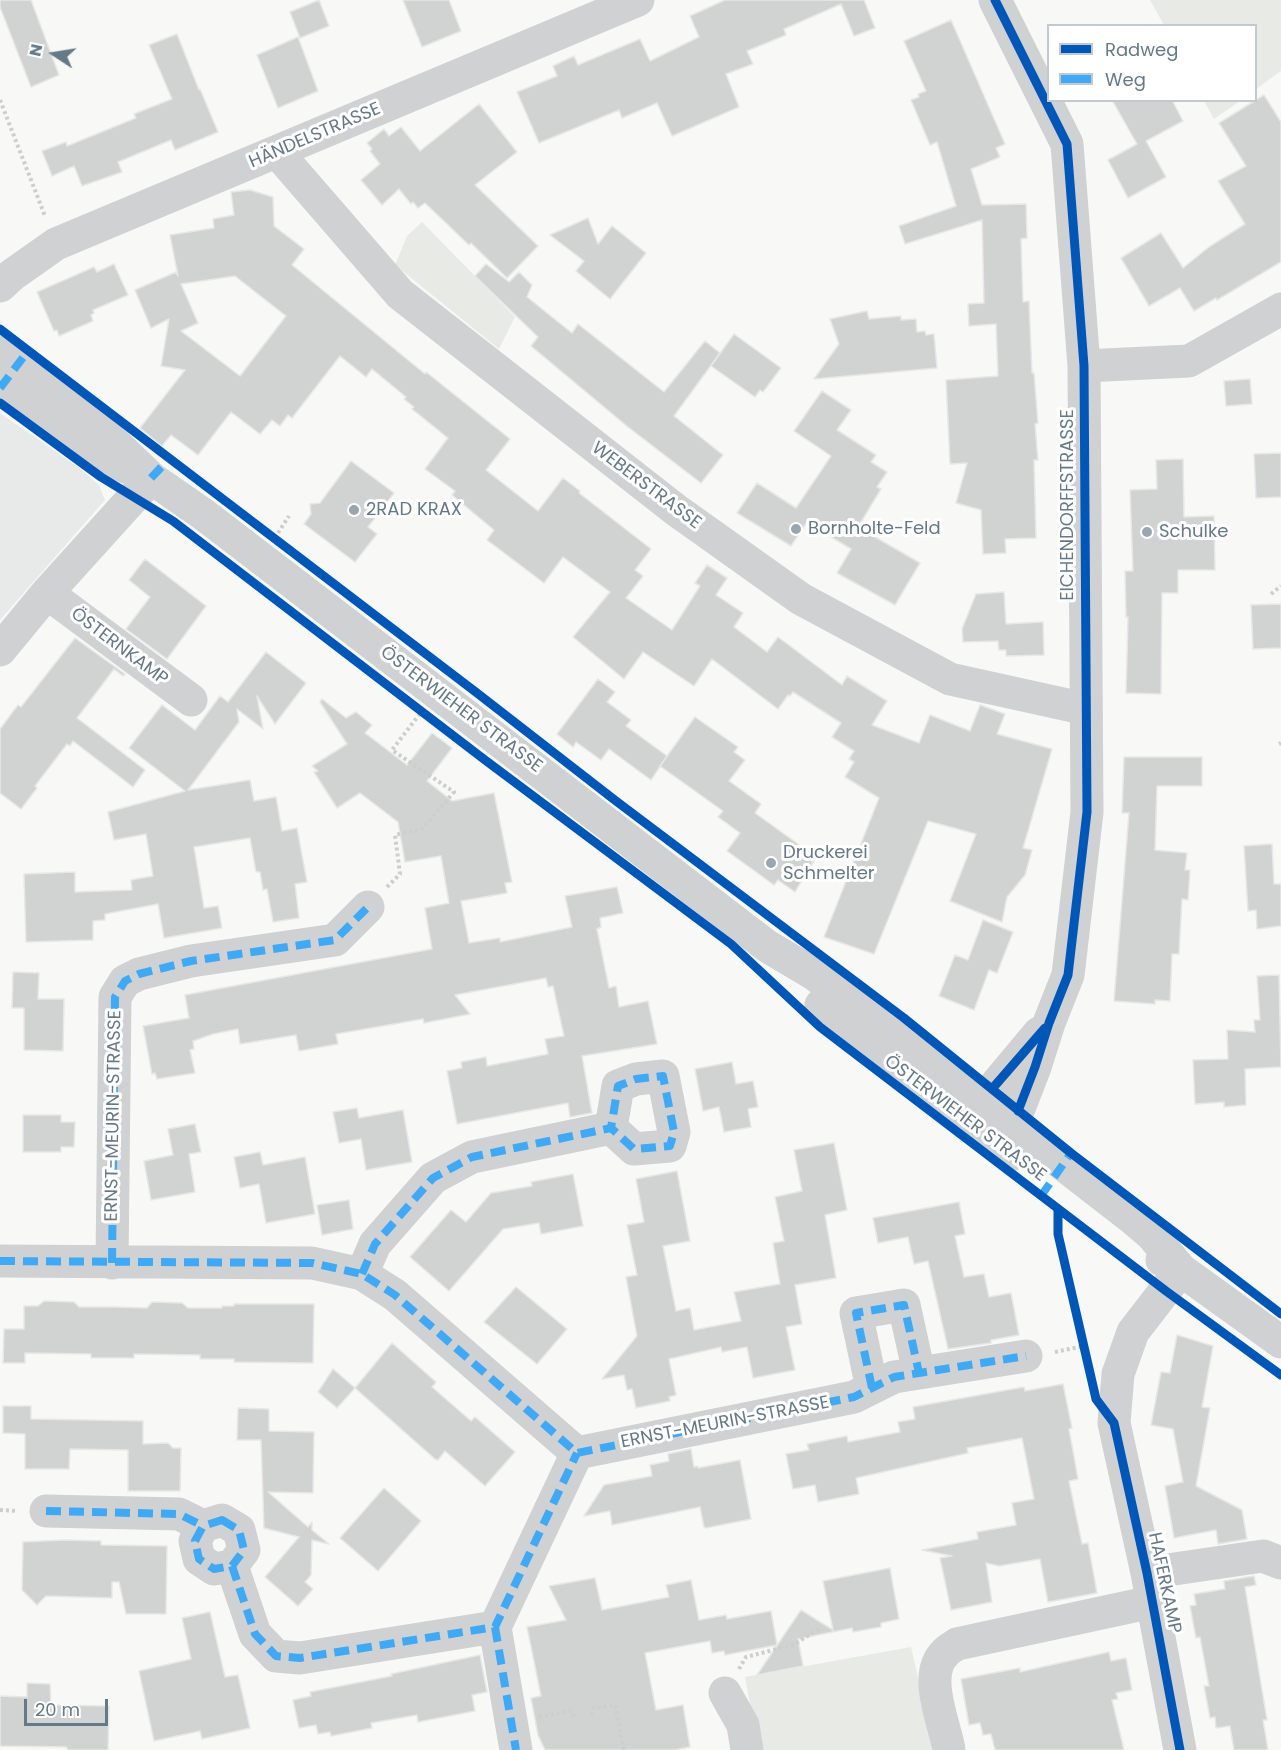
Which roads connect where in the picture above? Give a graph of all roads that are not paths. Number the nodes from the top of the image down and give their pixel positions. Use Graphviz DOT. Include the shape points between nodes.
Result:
graph roads {
  1 [pos="638,0"];
  2 [pos="995,0"];
  3 [pos="278,152"];
  4 [pos="0,286"];
  5 [pos="1281,309"];
  6 [pos="0,352"];
  7 [pos="1084,366"];
  8 [pos="0,382"];
  9 [pos="151,478"];
  10 [pos="47,593"];
  11 [pos="0,650"];
  12 [pos="191,700"];
  13 [pos="1086,710"];
  14 [pos="368,907"];
  15 [pos="1048,1023"];
  16 [pos="974,1111"];
  17 [pos="611,1128"];
  18 [pos="1002,1133"];
  19 [pos="0,1261"];
  20 [pos="112,1263"];
  21 [pos="1181,1270"];
  22 [pos="362,1274"];
  23 [pos="1281,1342"];
  24 [pos="1026,1356"];
  25 [pos="919,1373"];
  26 [pos="872,1388"];
  27 [pos="577,1453"];
  28 [pos="46,1511"];
  29 [pos="1281,1563"];
  30 [pos="1150,1587"];
  31 [pos="495,1627"];
  32 [pos="725,1693"];
  33 [pos="514,1736"];
  34 [pos="747,1750"];
  35 [pos="949,1750"];
  36 [pos="1180,1750"];
  1 -- 3 [label="street, HÄNDELSTRASSE"];
  2 -- 7 [label="street, EICHENDORFFSTRASSE" via="1067,144"];
  3 -- 4 [label="street, HÄNDELSTRASSE" via="56,244"];
  3 -- 13 [label="street, WEBERSTRASSE" via="400,294 676,510 801,600 950,679"];
  5 -- 7 [label="street" via="1189,361"];
  6 -- 9 [label="street, ÖSTERWIEHER STRASSE" via="102,430"];
  7 -- 13 [label="street, EICHENDORFFSTRASSE"];
  8 -- 9 [label="street, ÖSTERWIEHER STRASSE" via="90,451"];
  9 -- 10 [label="street"];
  9 -- 16 [label="street, ÖSTERWIEHER STRASSE" via="767,946 814,999 861,1040"];
  10 -- 11 [label="street"];
  10 -- 12 [label="street, ÖSTERNKAMP"];
  13 -- 15 [label="street, EICHENDORFFSTRASSE" via="1087,812 1068,975"];
  14 -- 20 [label="street, ERNST-MEURIN-STRASSE" via="335,940 191,962 124,981 115,997"];
  15 -- 16 [label="street, EICHENDORFFSTRASSE"];
  15 -- 18 [label="street, EICHENDORFFSTRASSE" via="1018,1111"];
  16 -- 18 [label="street, ÖSTERWIEHER STRASSE"];
  17 -- 22 [label="street" via="472,1157 433,1178 375,1244"];
  18 -- 21 [label="street, ÖSTERWIEHER STRASSE" via="1140,1248"];
  19 -- 20 [label="street"];
  20 -- 22 [label="street" via="312,1263"];
  21 -- 23 [label="street, ÖSTERWIEHER STRASSE"];
  21 -- 30 [label="street, HAFERKAMP" via="1133,1332 1118,1374 1114,1423"];
  22 -- 27 [label="street" via="395,1294"];
  24 -- 25 [label="street, ERNST-MEURIN-STRASSE"];
  25 -- 26 [label="street, ERNST-MEURIN-STRASSE" via="894,1377"];
  25 -- 26 [label="street" via="904,1305 856,1313"];
  26 -- 27 [label="street, ERNST-MEURIN-STRASSE" via="854,1397"];
  27 -- 31 [label="street"];
  28 -- 31 [label="street" via="179,1514 203,1526 222,1520 239,1530 244,1550 232,1566 255,1634 276,1656 300,1658"];
  29 -- 30 [label="street" via="1263,1556"];
  30 -- 35 [label="street, HAFERKAMP" via="957,1644 943,1654 934,1692"];
  30 -- 36 [label="street, HAFERKAMP"];
  31 -- 33 [label="street"];
  32 -- 34 [label="street" via="743,1725"];
}
